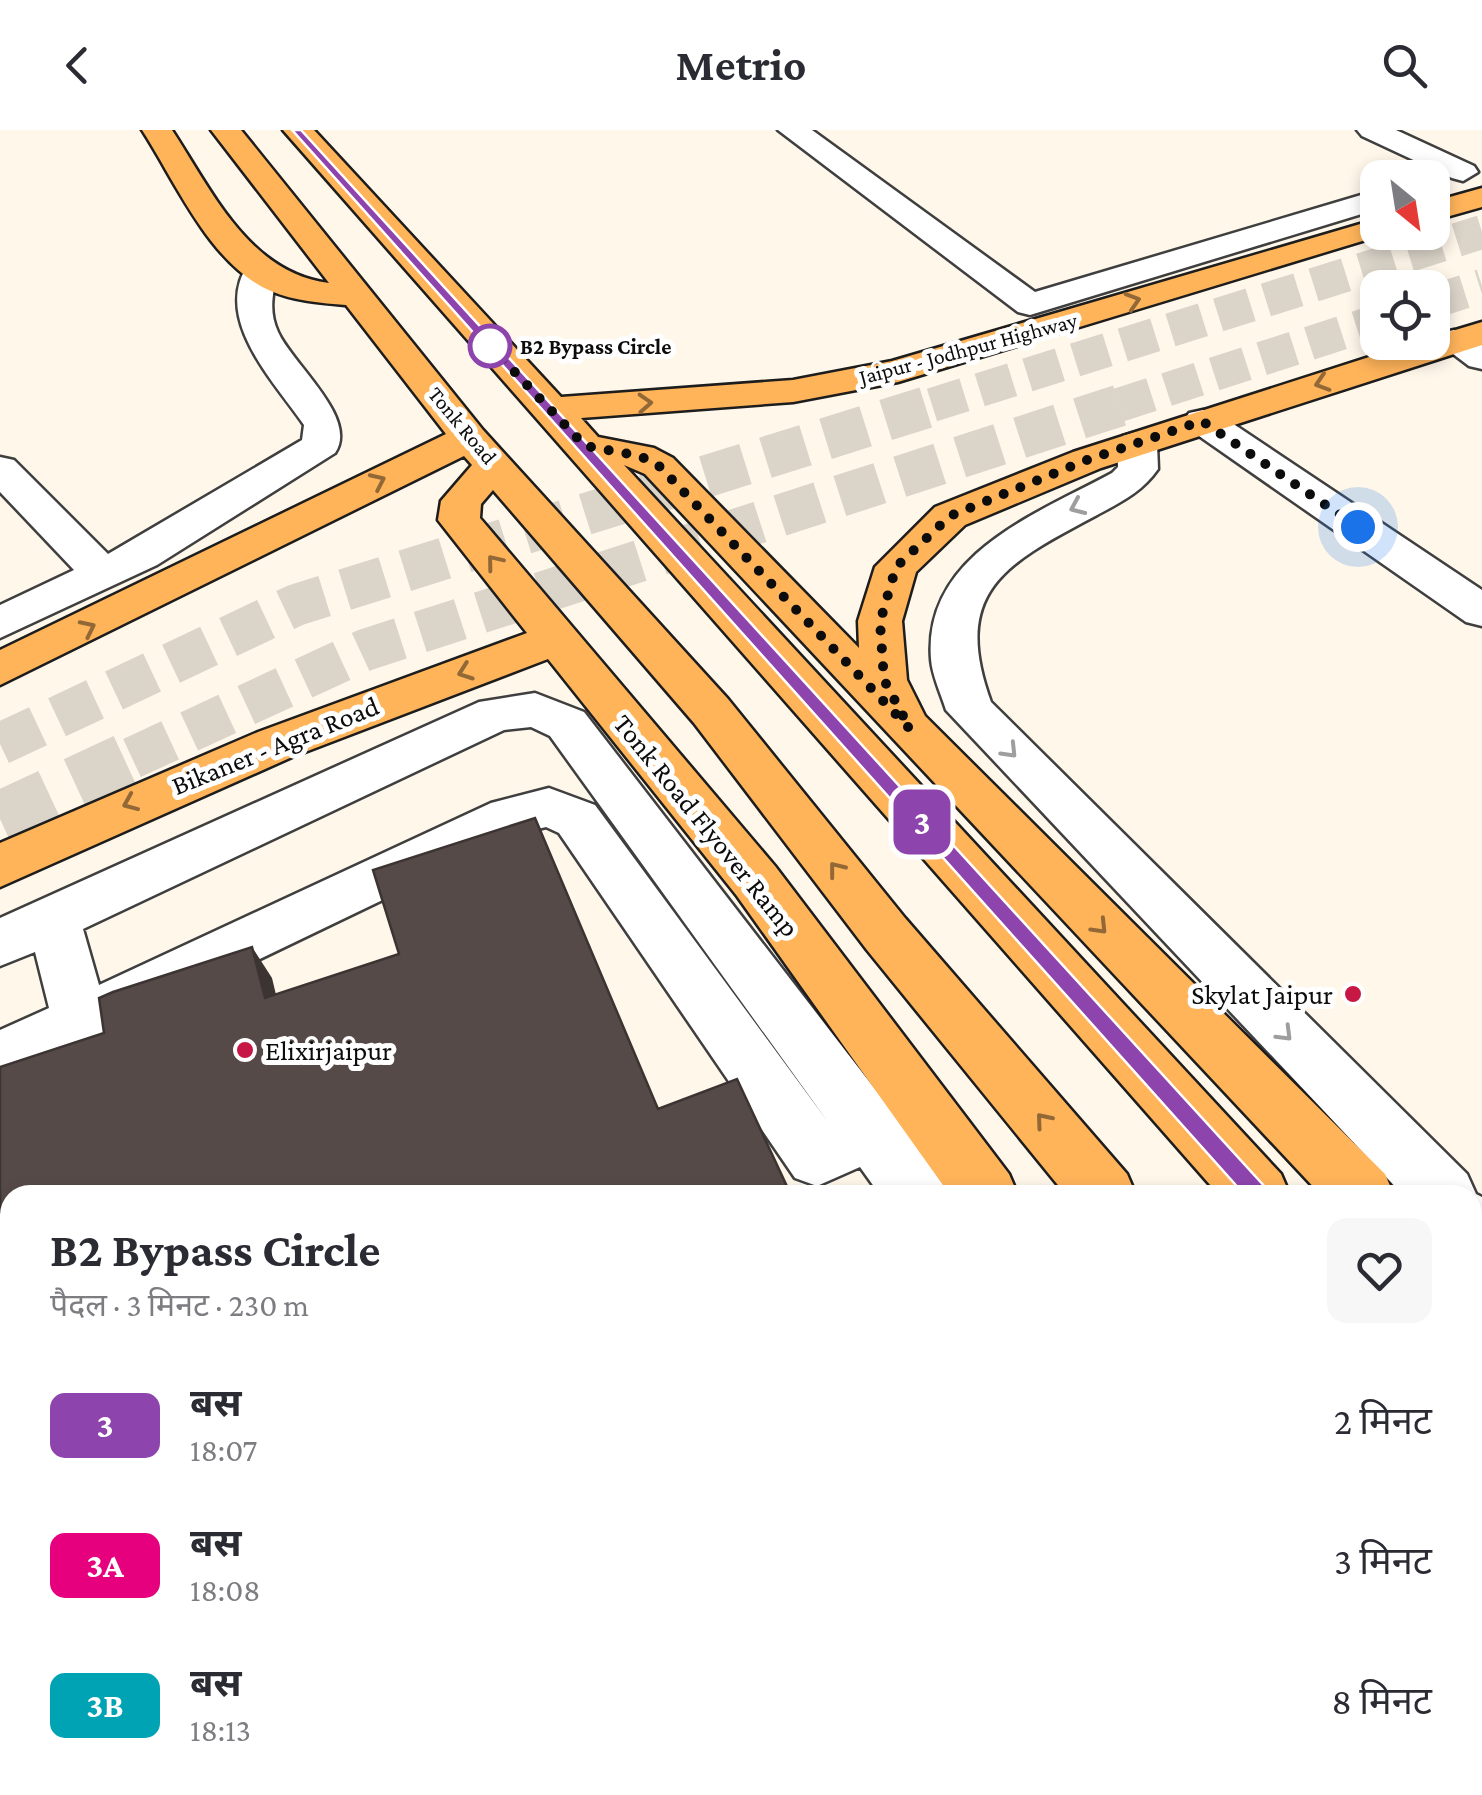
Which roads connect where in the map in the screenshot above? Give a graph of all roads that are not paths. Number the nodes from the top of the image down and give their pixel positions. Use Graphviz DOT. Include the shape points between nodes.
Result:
graph roads {
  1 [pos="157,130"];
  2 [pos="226,130"];
  3 [pos="298,130"];
  4 [pos="794,130"];
  5 [pos="1372,130"];
  6 [pos="1476,178"];
  7 [pos="1450,180"];
  8 [pos="1450,198"];
  9 [pos="1360,203"];
  10 [pos="1360,234"];
  11 [pos="261,270"];
  12 [pos="356,296"];
  13 [pos="1473,344"];
  14 [pos="1202,421"];
  15 [pos="566,427"];
  16 [pos="1136,444"];
  17 [pos="482,451"];
  18 [pos="0,469"];
  19 [pos="102,574"];
  20 [pos="1482,611"];
  21 [pos="0,623"];
  22 [pos="557,639"];
  23 [pos="0,669"];
  24 [pos="910,729"];
  25 [pos="0,866"];
  26 [pos="53,918"];
  27 [pos="0,943"];
  28 [pos="748,1012"];
  29 [pos="81,1021"];
  30 [pos="0,1058"];
  31 [pos="870,1131"];
  32 [pos="828,1177"];
  33 [pos="910,1185"];
  34 [pos="980,1185"];
  35 [pos="1097,1185"];
  36 [pos="1250,1185"];
  37 [pos="1353,1185"];
  38 [pos="1434,1185"];
  1 -- 11 [label="main road"];
  2 -- 12 [label="main road, Tonk Road"];
  3 -- 15 [label="main road" via="375,195"];
  4 -- 9 [label="street" via="1030,304"];
  5 -- 6 [label="street"];
  6 -- 7 [label="street"];
  6 -- 8 [label="main road"];
  15 -- 10 [label="main road, Jaipur - Jodhpur Highway, one-way" via="898,371"];
  11 -- 12 [label="main road" via="297,288"];
  11 -- 19 [label="street" via="253,306 260,332 324,425 321,444"];
  12 -- 17 [label="main road, Tonk Road"];
  13 -- 14 [label="main road, one-way"];
  14 -- 16 [label="main road"];
  14 -- 20 [label="street"];
  15 -- 24 [label="main road" via="659,466"];
  15 -- 36 [label="main road"];
  16 -- 24 [label="main road" via="950,516 896,567 880,622 884,680"];
  16 -- 38 [label="street, one-way" via="1138,469 1126,482 998,552 962,594 952,651 955,680 970,710"];
  22 -- 17 [label="main road, Tonk Road Flyover Ramp, one-way" via="460,520"];
  23 -- 17 [label="main road, one-way"];
  35 -- 17 [label="main road, Tonk Road, one-way" via="711,711"];
  18 -- 19 [label="street"];
  19 -- 21 [label="street"];
  22 -- 25 [label="main road, Bikaner - Agra Road, one-way" via="303,730"];
  22 -- 34 [label="main road, Tonk Road Flyover Ramp" via="756,880"];
  24 -- 37 [label="main road, one-way"];
  26 -- 27 [label="street"];
  26 -- 28 [label="street" via="496,714 535,710 566,724"];
  26 -- 29 [label="street"];
  28 -- 29 [label="street" via="576,819 548,807 509,817"];
  28 -- 31 [label="street"];
  28 -- 32 [label="street"];
  29 -- 30 [label="street"];
  31 -- 32 [label="street"];
  31 -- 33 [label="street"];
}
